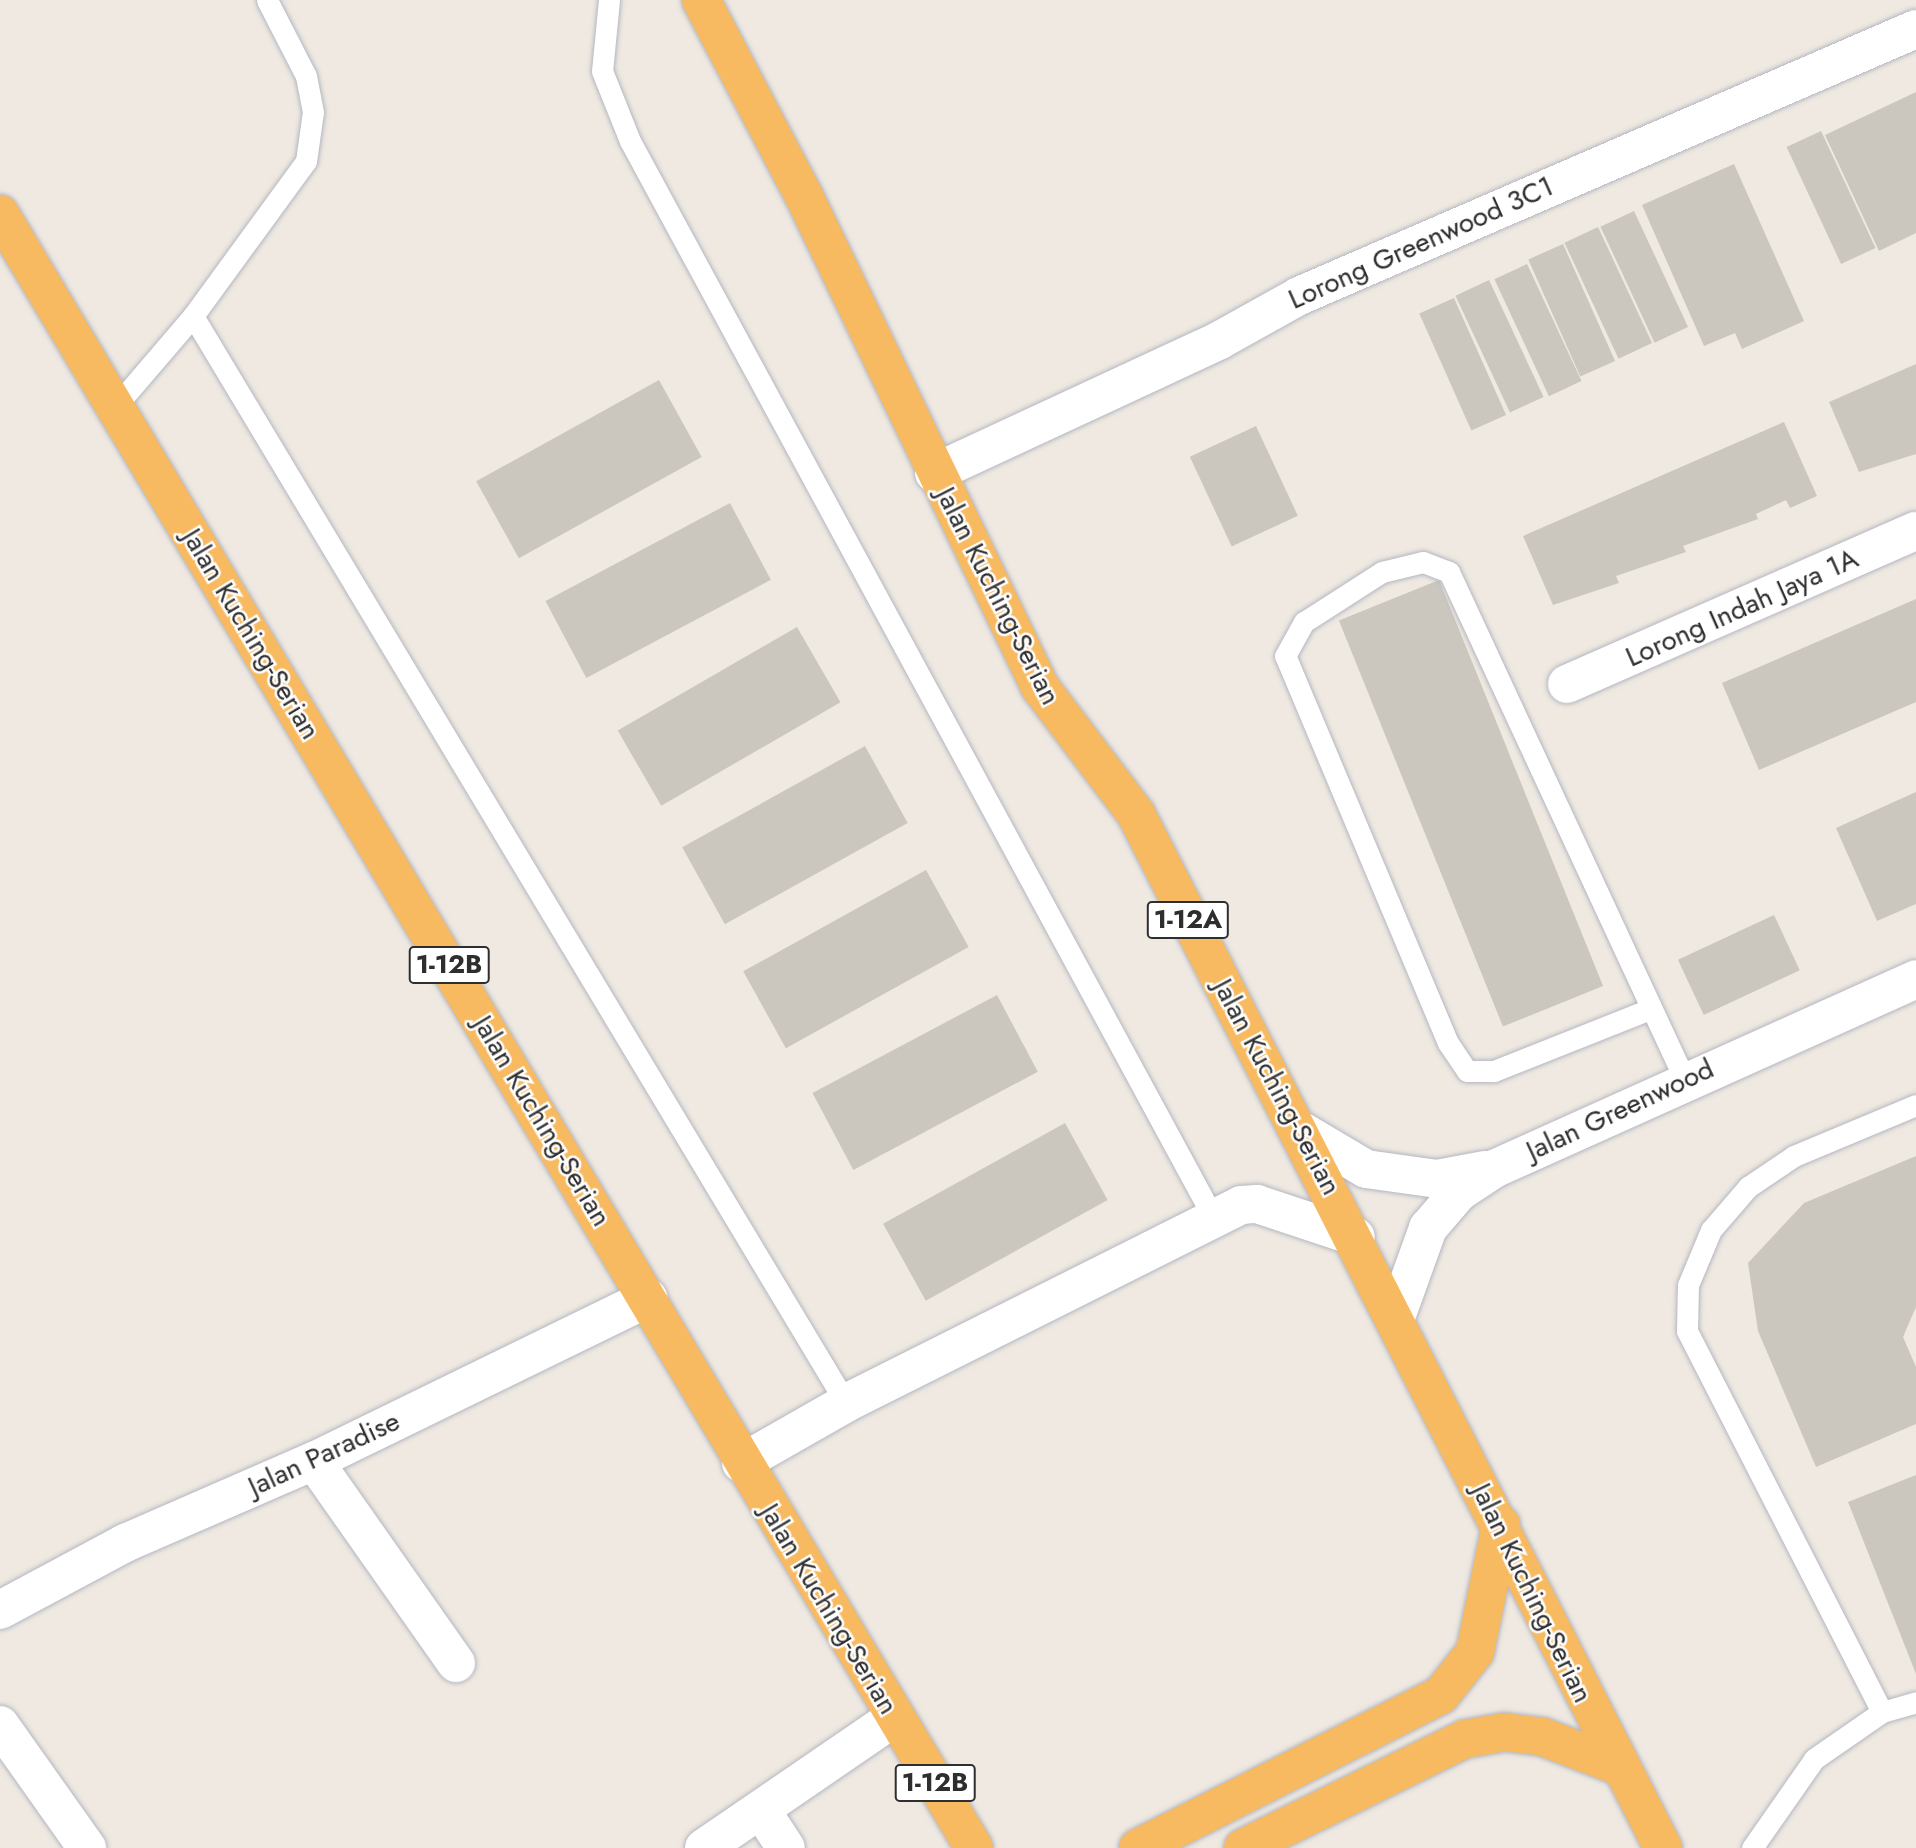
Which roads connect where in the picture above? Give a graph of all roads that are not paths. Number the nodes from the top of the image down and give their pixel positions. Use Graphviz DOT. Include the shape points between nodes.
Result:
graph roads {
  1 [pos="267,0"];
  2 [pos="609,0"];
  3 [pos="701,0"];
  4 [pos="1916,29"];
  5 [pos="0,214"];
  6 [pos="193,316"];
  7 [pos="115,407"];
  8 [pos="934,473"];
  9 [pos="1916,531"];
  10 [pos="1567,684"];
  11 [pos="1916,979"];
  12 [pos="1650,1009"];
  13 [pos="1684,1078"];
  14 [pos="1916,1105"];
  15 [pos="1302,1132"];
  16 [pos="1494,1169"];
  17 [pos="1214,1219"];
  18 [pos="1356,1237"];
  19 [pos="648,1298"];
  20 [pos="1396,1317"];
  21 [pos="846,1403"];
  22 [pos="314,1461"];
  23 [pos="741,1464"];
  24 [pos="1501,1525"];
  25 [pos="0,1610"];
  26 [pos="456,1663"];
  27 [pos="1916,1702"];
  28 [pos="1882,1712"];
  29 [pos="895,1717"];
  30 [pos="0,1726"];
  31 [pos="1616,1765"];
  32 [pos="761,1810"];
  33 [pos="87,1848"];
  34 [pos="705,1848"];
  35 [pos="786,1848"];
  36 [pos="974,1848"];
  37 [pos="1138,1848"];
  38 [pos="1243,1848"];
  39 [pos="1663,1848"];
  40 [pos="1752,1848"];
  1 -- 6 [label="lane" via="306,76 313,112 306,161"];
  2 -- 17 [label="lane" via="602,71 630,141"];
  3 -- 8 [label="highway, Jalan Kuching-Serian / 1-12A" via="803,194"];
  4 -- 8 [label="street, Lorong Greenwood 3C1" via="1299,296 1220,340"];
  5 -- 7 [label="highway, Jalan Kuching-Serian / 1-12B"];
  6 -- 7 [label="lane"];
  6 -- 21 [label="lane"];
  7 -- 19 [label="highway, Jalan Kuching-Serian / 1-12B"];
  8 -- 15 [label="highway, Jalan Kuching-Serian / 1-12A" via="1040,687 1136,814"];
  9 -- 10 [label="street, Lorong Indah Jaya 1A"];
  11 -- 13 [label="street, Jalan Greenwood"];
  12 -- 12 [label="lane" via="1494,1070 1467,1072 1448,1043 1285,656 1304,622 1381,572 1423,562 1449,572"];
  12 -- 13 [label="lane"];
  13 -- 16 [label="street, Jalan Greenwood"];
  14 -- 28 [label="lane" via="1794,1156 1748,1187 1711,1230 1688,1285 1687,1331"];
  15 -- 16 [label="street" via="1366,1169 1437,1179"];
  15 -- 18 [label="highway, Jalan Kuching-Serian / 1-12A"];
  16 -- 20 [label="street, Jalan Greenwood" via="1460,1192 1428,1228"];
  17 -- 18 [label="street" via="1256,1204"];
  17 -- 21 [label="street"];
  18 -- 20 [label="highway, Jalan Kuching-Serian / 1-12A"];
  19 -- 22 [label="street, Jalan Paradise"];
  19 -- 23 [label="highway, Jalan Kuching-Serian / 1-12B"];
  20 -- 24 [label="highway, Jalan Kuching-Serian / 1-12A"];
  21 -- 23 [label="street"];
  22 -- 25 [label="street, Jalan Paradise" via="125,1543"];
  22 -- 26 [label="street"];
  23 -- 29 [label="highway, Jalan Kuching-Serian / 1-12B"];
  24 -- 31 [label="highway, Jalan Kuching-Serian / 1-12A"];
  24 -- 37 [label="highway" via="1475,1652 1441,1695"];
  27 -- 28 [label="lane"];
  28 -- 40 [label="lane" via="1814,1759"];
  29 -- 32 [label="street"];
  29 -- 36 [label="highway, Jalan Kuching-Serian / 1-12B"];
  30 -- 33 [label="street"];
  31 -- 38 [label="highway" via="1543,1737 1504,1732 1465,1739"];
  31 -- 39 [label="highway, Jalan Kuching-Serian / 1-12A"];
  32 -- 34 [label="street"];
  32 -- 35 [label="street"];
}
